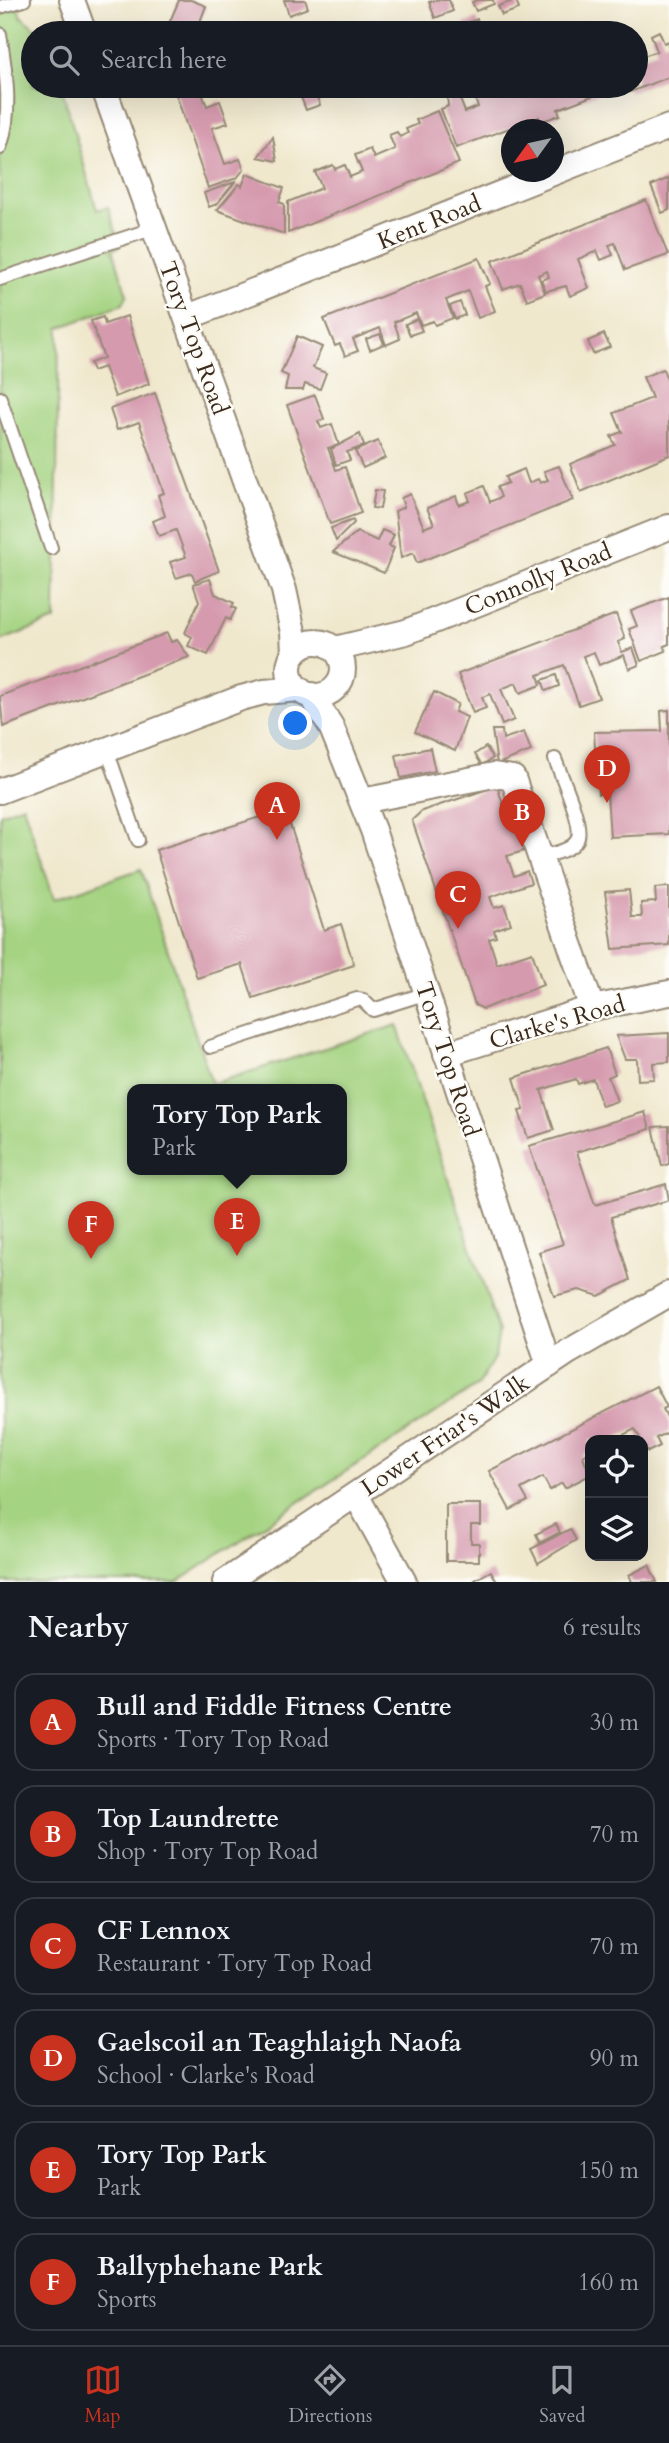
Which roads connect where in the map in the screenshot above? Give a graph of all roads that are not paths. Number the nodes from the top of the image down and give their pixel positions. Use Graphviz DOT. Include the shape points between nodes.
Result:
graph roads {
  1 [pos="24,0"];
  2 [pos="72,0"];
  3 [pos="0,7"];
  4 [pos="80,21"];
  5 [pos="0,34"];
  6 [pos="107,98"];
  7 [pos="669,127"];
  8 [pos="0,148"];
  9 [pos="155,228"];
  10 [pos="0,279"];
  11 [pos="188,317"];
  12 [pos="0,398"];
  13 [pos="669,527"];
  14 [pos="51,548"];
  15 [pos="284,590"];
  16 [pos="407,632"];
  17 [pos="331,646"];
  18 [pos="298,676"];
  19 [pos="342,678"];
  20 [pos="107,750"];
  21 [pos="344,755"];
  22 [pos="555,759"];
  23 [pos="0,791"];
  24 [pos="362,801"];
  25 [pos="138,840"];
  26 [pos="542,856"];
  27 [pos="427,993"];
  28 [pos="669,993"];
  29 [pos="592,1008"];
  30 [pos="210,1047"];
  31 [pos="446,1054"];
  32 [pos="669,1294"];
  33 [pos="549,1365"];
  34 [pos="356,1495"];
  35 [pos="225,1582"];
  36 [pos="404,1582"];
  1 -- 3 [label="lane"];
  2 -- 4 [label="street"];
  5 -- 8 [label="lane" via="8,125"];
  6 -- 9 [label="street, Tory Top Road"];
  7 -- 11 [label="street, Kent Road"];
  9 -- 10 [label="lane"];
  9 -- 11 [label="street, Tory Top Road"];
  11 -- 15 [label="street, Tory Top Road"];
  12 -- 14 [label="lane"];
  13 -- 16 [label="street, Connolly Road"];
  15 -- 17 [label="street, Tory Top Road" via="307,631"];
  15 -- 18 [label="street, Tory Top Road"];
  16 -- 17 [label="street, Connolly Road"];
  16 -- 19 [label="street, Connolly Road" via="378,648"];
  17 -- 18 [label="street" via="309,643"];
  17 -- 19 [label="street" via="342,661"];
  18 -- 19 [label="street" via="328,694"];
  18 -- 20 [label="street" via="278,678 241,698"];
  18 -- 21 [label="street, Tory Top Road"];
  19 -- 21 [label="street, Tory Top Road" via="336,703"];
  20 -- 23 [label="street"];
  20 -- 25 [label="lane"];
  21 -- 24 [label="street, Tory Top Road"];
  22 -- 26 [label="lane" via="580,827 578,839 570,847"];
  24 -- 26 [label="street" via="507,774 516,783"];
  24 -- 27 [label="street, Tory Top Road"];
  26 -- 29 [label="street"];
  27 -- 30 [label="lane" via="373,1010 357,999"];
  27 -- 31 [label="street, Tory Top Road"];
  28 -- 29 [label="street, Clarke's Road"];
  29 -- 31 [label="street, Clarke's Road"];
  31 -- 33 [label="street, Tory Top Road"];
  32 -- 33 [label="street, Lower Friar's Walk"];
  33 -- 34 [label="street, Lower Friar's Walk"];
  34 -- 35 [label="street, Lower Friar's Walk"];
  34 -- 36 [label="street"];
}
